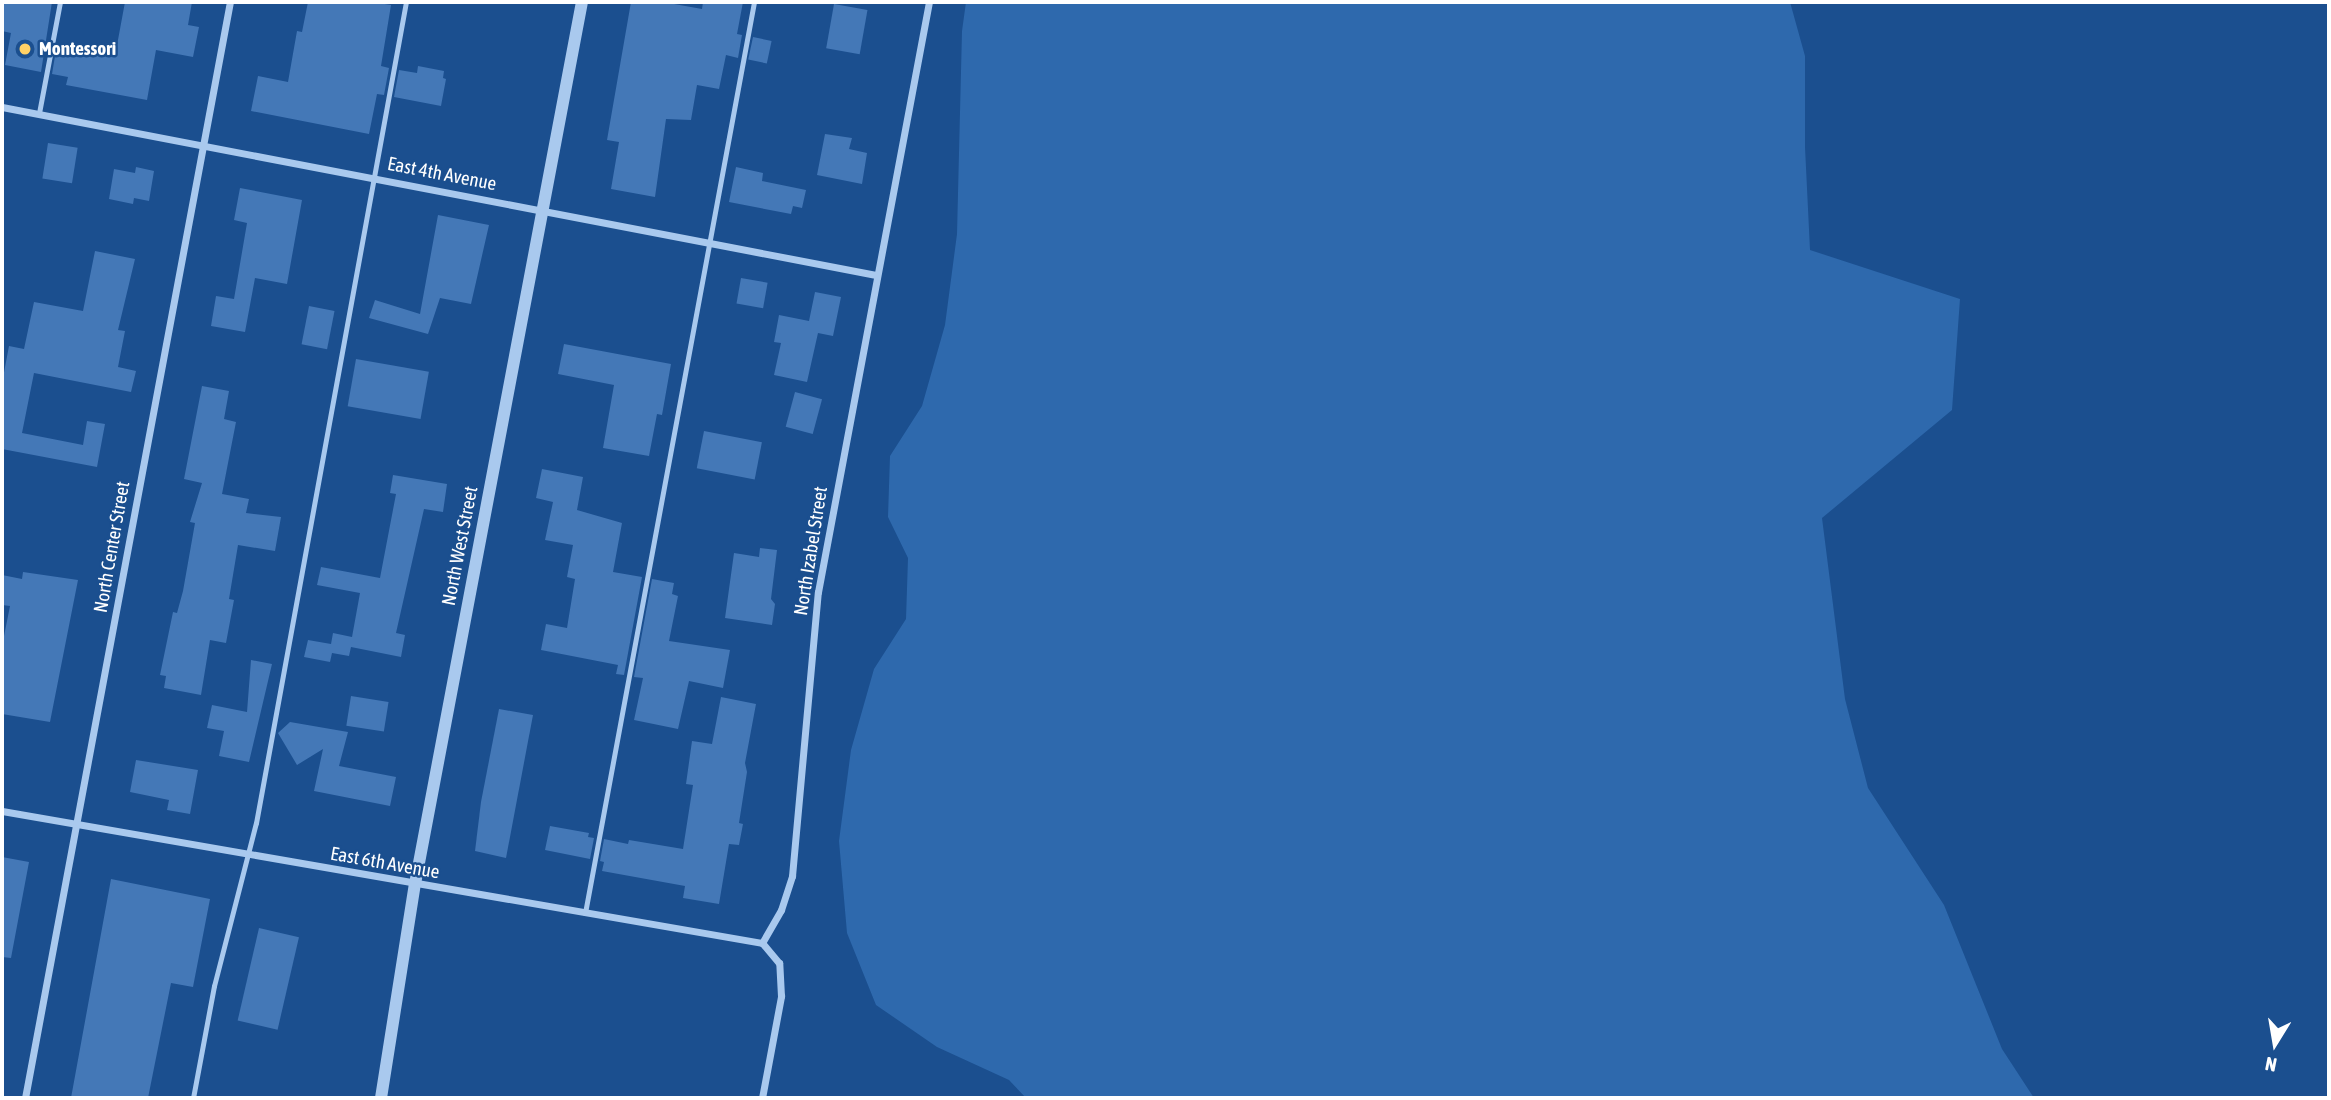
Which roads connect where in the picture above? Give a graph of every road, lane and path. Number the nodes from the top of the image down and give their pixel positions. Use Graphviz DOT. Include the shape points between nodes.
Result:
graph roads {
  1 [pos="60,2"];
  2 [pos="230,2"];
  3 [pos="406,2"];
  4 [pos="582,2"];
  5 [pos="754,2"];
  6 [pos="929,2"];
  7 [pos="2,107"];
  8 [pos="39,113"];
  9 [pos="203,143"];
  10 [pos="375,177"];
  11 [pos="544,210"];
  12 [pos="709,243"];
  13 [pos="876,275"];
  14 [pos="2,811"];
  15 [pos="77,826"];
  16 [pos="247,855"];
  17 [pos="415,884"];
  18 [pos="585,913"];
  19 [pos="762,943"];
  20 [pos="25,1098"];
  21 [pos="193,1098"];
  22 [pos="382,1098"];
  23 [pos="762,1098"];
  1 -- 8 [label="lane"];
  2 -- 9 [label="street, North Center Street"];
  3 -- 10 [label="lane"];
  4 -- 11 [label="street, North West Street"];
  5 -- 12 [label="lane"];
  6 -- 13 [label="street, North Izabel Street"];
  7 -- 8 [label="street, East 4th Avenue"];
  8 -- 9 [label="street, East 4th Avenue"];
  9 -- 10 [label="street, East 4th Avenue"];
  9 -- 15 [label="street, North Center Street"];
  10 -- 11 [label="street, East 4th Avenue"];
  10 -- 16 [label="lane"];
  11 -- 12 [label="street, East 4th Avenue"];
  11 -- 17 [label="street, North West Street"];
  12 -- 13 [label="street, East 4th Avenue"];
  12 -- 18 [label="lane"];
  13 -- 19 [label="street, North Izabel Street" via="818,592 792,876 781,910"];
  14 -- 15 [label="street, East 6th Avenue"];
  15 -- 16 [label="street, East 6th Avenue"];
  15 -- 20 [label="street, North Center Street"];
  16 -- 17 [label="street, East 6th Avenue"];
  16 -- 21 [label="lane" via="214,986"];
  17 -- 18 [label="street, East 6th Avenue"];
  17 -- 22 [label="street, North West Street"];
  18 -- 19 [label="street, East 6th Avenue"];
  19 -- 23 [label="street" via="779,963 781,996"];
}
